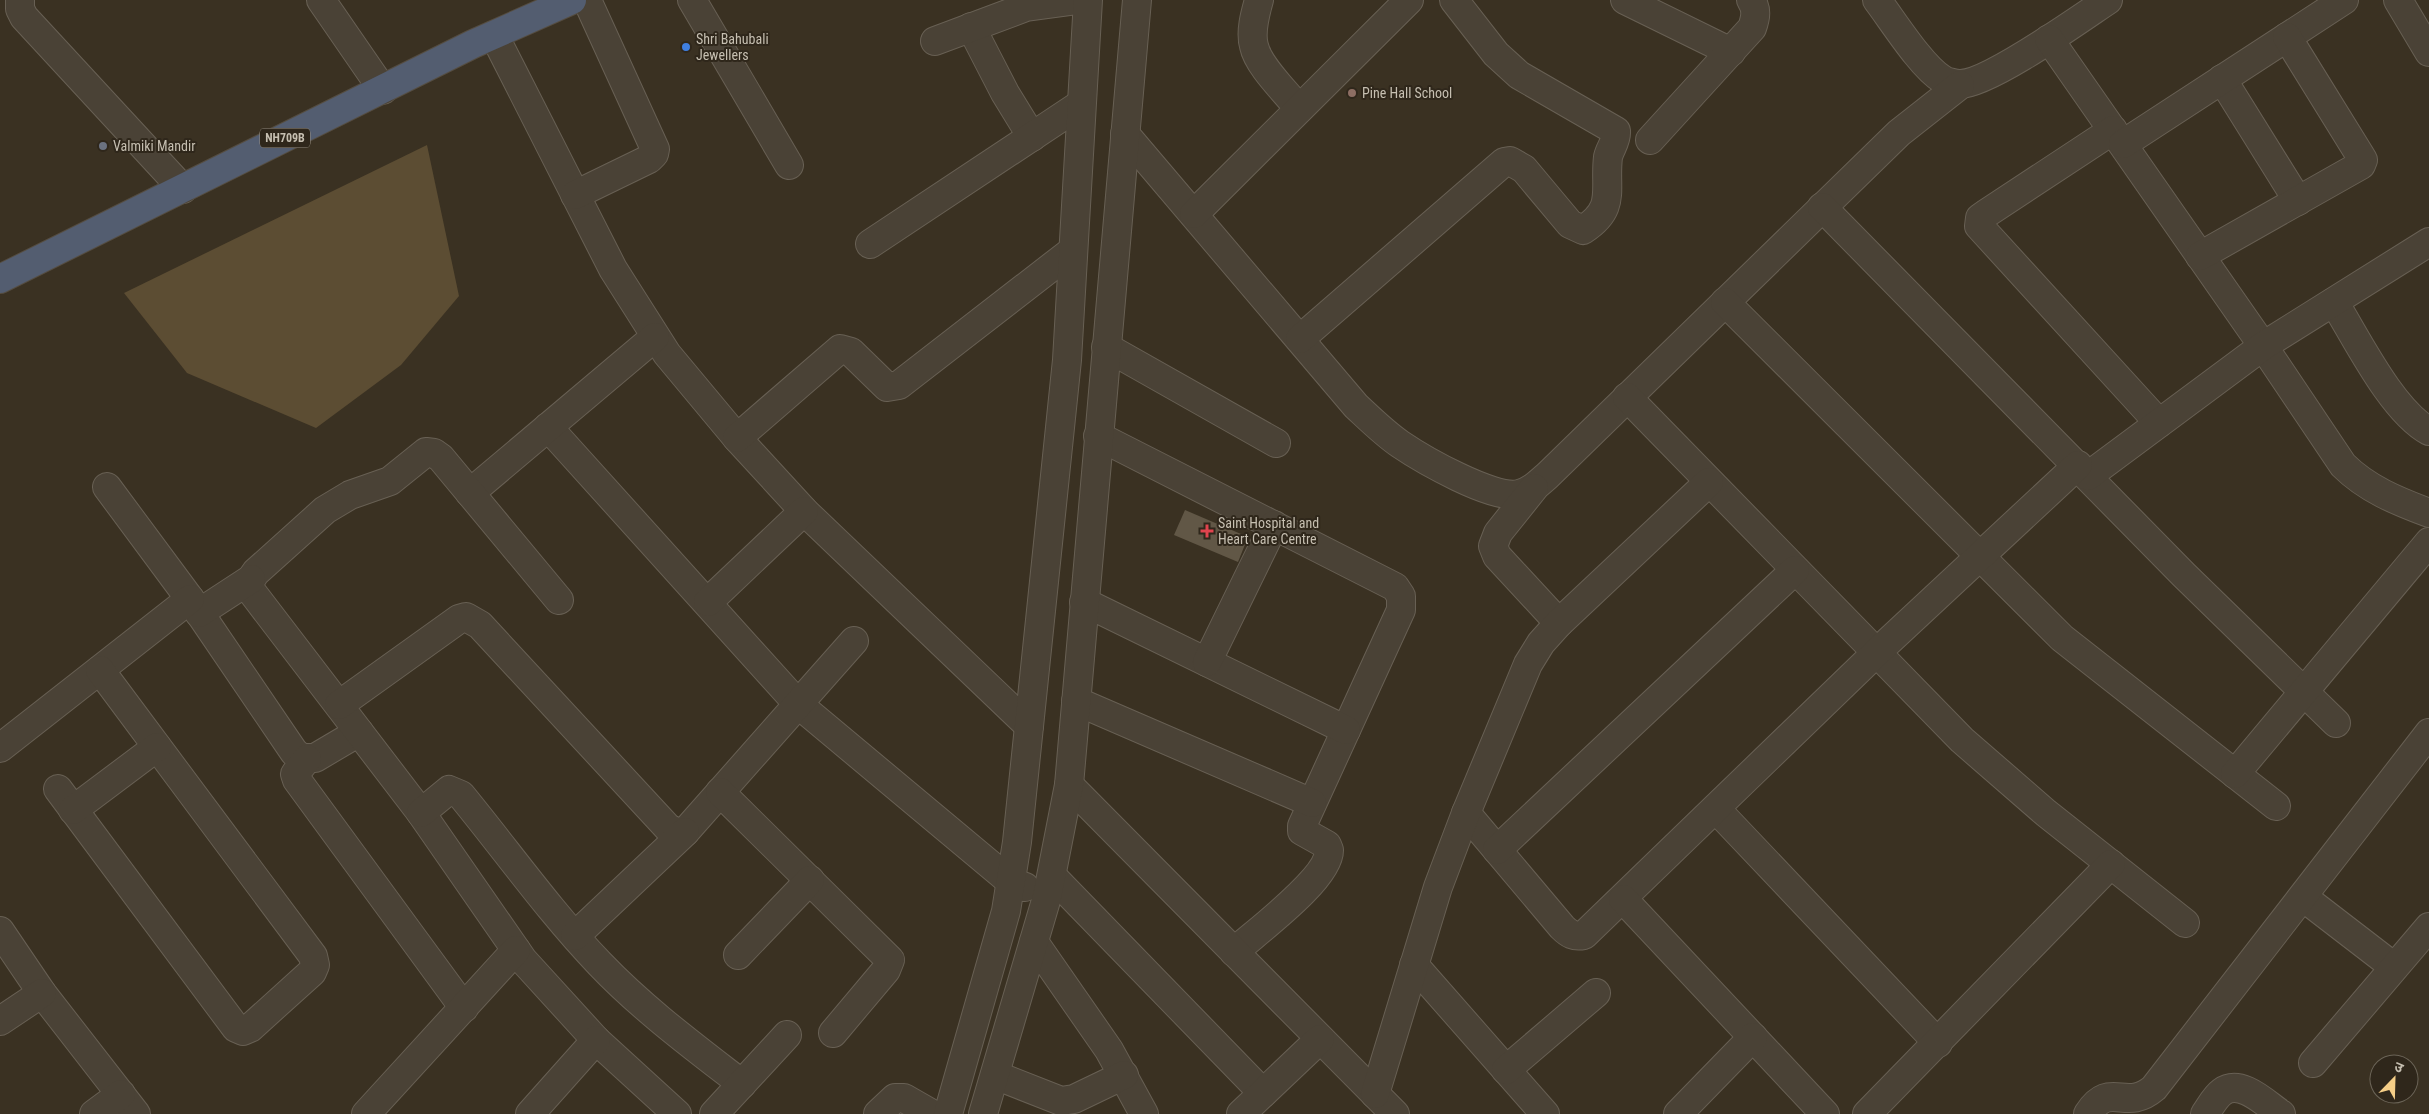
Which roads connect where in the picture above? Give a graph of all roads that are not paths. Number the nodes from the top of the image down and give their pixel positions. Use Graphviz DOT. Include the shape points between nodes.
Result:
graph roads {
  1 [pos="20,0"];
  2 [pos="321,0"];
  3 [pos="587,0"];
  4 [pos="692,0"];
  5 [pos="1078,0"];
  6 [pos="1088,0"];
  7 [pos="1137,0"];
  8 [pos="1259,0"];
  9 [pos="1409,0"];
  10 [pos="1454,0"];
  11 [pos="1626,0"];
  12 [pos="1751,0"];
  13 [pos="1877,0"];
  14 [pos="2108,0"];
  15 [pos="2344,0"];
  16 [pos="2398,0"];
  17 [pos="560,2"];
  18 [pos="971,27"];
  19 [pos="494,35"];
  20 [pos="2287,38"];
  21 [pos="2049,39"];
  22 [pos="935,41"];
  23 [pos="1731,52"];
  24 [pos="2429,52"];
  25 [pos="2222,79"];
  26 [pos="1960,84"];
  27 [pos="383,90"];
  28 [pos="1081,104"];
  29 [pos="1300,110"];
  30 [pos="1125,134"];
  31 [pos="1032,137"];
  32 [pos="2118,137"];
  33 [pos="1650,140"];
  34 [pos="789,165"];
  35 [pos="183,189"];
  36 [pos="575,195"];
  37 [pos="2298,201"];
  38 [pos="1822,207"];
  39 [pos="1194,214"];
  40 [pos="2429,242"];
  41 [pos="870,244"];
  42 [pos="1072,251"];
  43 [pos="2200,256"];
  44 [pos="0,279"];
  45 [pos="1724,302"];
  46 [pos="2334,302"];
  47 [pos="656,337"];
  48 [pos="1300,339"];
  49 [pos="2263,346"];
  50 [pos="1106,347"];
  51 [pos="1627,397"];
  52 [pos="2159,423"];
  53 [pos="548,427"];
  54 [pos="1083,430"];
  55 [pos="2429,431"];
  56 [pos="737,438"];
  57 [pos="1276,443"];
  58 [pos="2083,471"];
  59 [pos="1709,482"];
  60 [pos="107,487"];
  61 [pos="1534,488"];
  62 [pos="470,493"];
  63 [pos="804,511"];
  64 [pos="2429,513"];
  65 [pos="1274,525"];
  66 [pos="2429,542"];
  67 [pos="1980,559"];
  68 [pos="1795,570"];
  69 [pos="250,579"];
  70 [pos="559,600"];
  71 [pos="708,602"];
  72 [pos="1084,602"];
  73 [pos="195,606"];
  74 [pos="1559,623"];
  75 [pos="854,641"];
  76 [pos="1059,642"];
  77 [pos="1876,653"];
  78 [pos="1207,662"];
  79 [pos="100,670"];
  80 [pos="2303,691"];
  81 [pos="1076,700"];
  82 [pos="798,704"];
  83 [pos="339,705"];
  84 [pos="2336,724"];
  85 [pos="1029,726"];
  86 [pos="1346,730"];
  87 [pos="359,732"];
  88 [pos="2429,733"];
  89 [pos="157,747"];
  90 [pos="0,748"];
  91 [pos="307,760"];
  92 [pos="2235,774"];
  93 [pos="1068,785"];
  94 [pos="720,792"];
  95 [pos="1312,803"];
  96 [pos="2276,806"];
  97 [pos="1716,810"];
  98 [pos="421,813"];
  99 [pos="1466,813"];
  100 [pos="685,832"];
  101 [pos="1497,850"];
  102 [pos="2111,864"];
  103 [pos="810,880"];
  104 [pos="1033,886"];
  105 [pos="2303,897"];
  106 [pos="1623,899"];
  107 [pos="2185,923"];
  108 [pos="2429,927"];
  109 [pos="0,931"];
  110 [pos="575,936"];
  111 [pos="1034,942"];
  112 [pos="516,950"];
  113 [pos="1234,952"];
  114 [pos="738,955"];
  115 [pos="1414,965"];
  116 [pos="2394,967"];
  117 [pos="42,992"];
  118 [pos="1596,993"];
  119 [pos="464,1008"];
  120 [pos="0,1021"];
  121 [pos="833,1034"];
  122 [pos="787,1035"];
  123 [pos="1753,1037"];
  124 [pos="1320,1039"];
  125 [pos="596,1040"];
  126 [pos="1938,1043"];
  127 [pos="2313,1063"];
  128 [pos="1506,1070"];
  129 [pos="995,1075"];
  130 [pos="1124,1075"];
  131 [pos="742,1084"];
  132 [pos="1263,1093"];
  133 [pos="2113,1096"];
  134 [pos="128,1104"];
  135 [pos="1064,1108"];
  136 [pos="1387,1108"];
  137 [pos="94,1114"];
  138 [pos="366,1114"];
  139 [pos="530,1114"];
  140 [pos="676,1114"];
  141 [pos="714,1114"];
  142 [pos="878,1114"];
  143 [pos="932,1114"];
  144 [pos="948,1114"];
  145 [pos="983,1114"];
  146 [pos="1144,1114"];
  147 [pos="1241,1114"];
  148 [pos="1545,1114"];
  149 [pos="1678,1114"];
  150 [pos="1825,1114"];
  151 [pos="1868,1114"];
  152 [pos="2088,1114"];
  153 [pos="2140,1114"];
  154 [pos="2205,1114"];
  155 [pos="2281,1114"];
  1 -- 35 [label="street" via="24,17"];
  2 -- 27 [label="street"];
  3 -- 36 [label="street" via="655,149 649,159"];
  4 -- 34 [label="street"];
  5 -- 18 [label="street" via="1026,7"];
  6 -- 28 [label="street"];
  7 -- 30 [label="street"];
  8 -- 29 [label="street" via="1253,46"];
  9 -- 29 [label="street"];
  10 -- 48 [label="street" via="1496,54 1519,75 1616,131 1609,155 1609,195 1604,210 1588,227 1583,230 1577,228 1570,224 1524,169 1510,161 1504,162"];
  11 -- 23 [label="street"];
  12 -- 23 [label="street" via="1756,16 1752,28"];
  13 -- 26 [label="street" via="1927,65 1942,80"];
  14 -- 21 [label="street"];
  15 -- 20 [label="street"];
  16 -- 24 [label="street"];
  17 -- 19 [label="highway, NH709B"];
  18 -- 22 [label="street"];
  18 -- 31 [label="street"];
  19 -- 27 [label="highway, NH709B"];
  19 -- 36 [label="street"];
  20 -- 25 [label="street"];
  20 -- 37 [label="street" via="2363,160 2361,165"];
  21 -- 26 [label="street" via="1978,80"];
  21 -- 32 [label="street"];
  23 -- 33 [label="street"];
  25 -- 32 [label="street"];
  25 -- 37 [label="street"];
  26 -- 38 [label="street" via="1899,133"];
  27 -- 35 [label="highway, NH709B"];
  28 -- 31 [label="street"];
  28 -- 42 [label="street"];
  29 -- 39 [label="street"];
  30 -- 39 [label="street"];
  30 -- 50 [label="street"];
  31 -- 41 [label="street"];
  32 -- 43 [label="street"];
  32 -- 52 [label="street" via="1987,213 1980,218 1979,226"];
  35 -- 44 [label="highway, NH709B"];
  36 -- 47 [label="street" via="613,269"];
  37 -- 43 [label="street"];
  38 -- 45 [label="street"];
  38 -- 58 [label="street"];
  39 -- 48 [label="street"];
  40 -- 46 [label="street"];
  42 -- 54 [label="street" via="1070,317"];
  42 -- 56 [label="street" via="899,385 887,386 851,352 840,349"];
  43 -- 49 [label="street"];
  45 -- 51 [label="street"];
  45 -- 67 [label="street"];
  46 -- 49 [label="street"];
  46 -- 55 [label="street" via="2393,398 2417,424"];
  47 -- 53 [label="street"];
  47 -- 56 [label="street"];
  48 -- 61 [label="street" via="1356,406 1400,444 1485,489 1518,494"];
  49 -- 52 [label="street"];
  49 -- 64 [label="street" via="2342,465 2359,481 2382,494"];
  50 -- 54 [label="street"];
  50 -- 57 [label="street"];
  51 -- 59 [label="street"];
  51 -- 61 [label="street"];
  52 -- 58 [label="street"];
  53 -- 62 [label="street"];
  53 -- 71 [label="street"];
  54 -- 65 [label="street"];
  54 -- 72 [label="street"];
  54 -- 76 [label="street"];
  56 -- 63 [label="street"];
  58 -- 67 [label="street"];
  58 -- 80 [label="street"];
  59 -- 68 [label="street"];
  59 -- 74 [label="street"];
  60 -- 73 [label="street"];
  61 -- 74 [label="street" via="1498,533 1493,546 1497,556"];
  62 -- 69 [label="street" via="441,458 426,452 390,481 350,495 325,510"];
  62 -- 70 [label="street"];
  63 -- 71 [label="street"];
  63 -- 85 [label="street"];
  65 -- 78 [label="street"];
  65 -- 86 [label="street" via="1395,587 1402,596 1401,610"];
  66 -- 80 [label="street"];
  67 -- 77 [label="street"];
  67 -- 92 [label="street" via="2062,638"];
  68 -- 77 [label="street"];
  68 -- 101 [label="street"];
  69 -- 73 [label="street"];
  69 -- 83 [label="street" via="252,592"];
  71 -- 82 [label="street"];
  72 -- 76 [label="street"];
  72 -- 78 [label="street"];
  73 -- 79 [label="street"];
  73 -- 91 [label="street" via="290,747"];
  74 -- 99 [label="street" via="1528,664"];
  75 -- 82 [label="street"];
  76 -- 81 [label="street"];
  76 -- 85 [label="street"];
  77 -- 97 [label="street"];
  77 -- 102 [label="street" via="1962,740"];
  78 -- 86 [label="street"];
  79 -- 89 [label="street"];
  79 -- 90 [label="street"];
  80 -- 84 [label="street"];
  80 -- 92 [label="street"];
  81 -- 93 [label="street"];
  81 -- 95 [label="street"];
  82 -- 94 [label="street"];
  82 -- 104 [label="street"];
  83 -- 87 [label="street"];
  83 -- 100 [label="street" via="466,617 480,625 668,828 674,833"];
  85 -- 104 [label="street"];
  86 -- 95 [label="street"];
  87 -- 91 [label="street"];
  87 -- 98 [label="street"];
  88 -- 105 [label="street"];
  89 -- 89 [label="street" via="66,799 230,1023 243,1031 312,972 316,965 313,956"];
  91 -- 119 [label="street" via="296,774 297,780"];
  92 -- 96 [label="street"];
  93 -- 104 [label="street"];
  93 -- 113 [label="street"];
  94 -- 100 [label="street"];
  94 -- 103 [label="street"];
  95 -- 113 [label="street" via="1302,831 1327,845 1329,855 1323,870"];
  97 -- 106 [label="street"];
  97 -- 126 [label="street"];
  98 -- 110 [label="street" via="449,790 461,795"];
  98 -- 112 [label="street"];
  99 -- 101 [label="street"];
  99 -- 115 [label="street" via="1438,887"];
  100 -- 110 [label="street"];
  101 -- 106 [label="street" via="1569,934 1584,935"];
  102 -- 107 [label="street"];
  102 -- 126 [label="street"];
  103 -- 114 [label="street"];
  103 -- 121 [label="street" via="890,960 886,970"];
  104 -- 111 [label="street"];
  104 -- 132 [label="street"];
  104 -- 144 [label="street" via="987,982"];
  105 -- 116 [label="street"];
  105 -- 133 [label="street" via="2154,1088 2144,1097 2132,1100"];
  106 -- 123 [label="street"];
  108 -- 116 [label="street"];
  109 -- 117 [label="street"];
  110 -- 131 [label="street" via="639,1002"];
  111 -- 129 [label="street"];
  111 -- 130 [label="street"];
  112 -- 119 [label="street"];
  112 -- 125 [label="street"];
  113 -- 124 [label="street"];
  115 -- 128 [label="street"];
  115 -- 136 [label="street"];
  116 -- 127 [label="street"];
  117 -- 120 [label="street"];
  117 -- 134 [label="street"];
  118 -- 128 [label="street"];
  119 -- 138 [label="street"];
  122 -- 131 [label="street"];
  123 -- 149 [label="street"];
  123 -- 150 [label="street"];
  124 -- 132 [label="street"];
  124 -- 136 [label="street"];
  125 -- 139 [label="street"];
  125 -- 140 [label="street"];
  126 -- 151 [label="street"];
  128 -- 148 [label="street"];
  129 -- 135 [label="street"];
  129 -- 145 [label="street"];
  130 -- 135 [label="street" via="1074,1099"];
  130 -- 146 [label="street"];
  131 -- 141 [label="street"];
  132 -- 147 [label="street"];
  133 -- 152 [label="street" via="2101,1099"];
  133 -- 153 [label="street"];
  134 -- 137 [label="street"];
  142 -- 143 [label="street" via="895,1098 904,1098"];
  154 -- 155 [label="street" via="2221,1092 2229,1088 2250,1092"];
}
